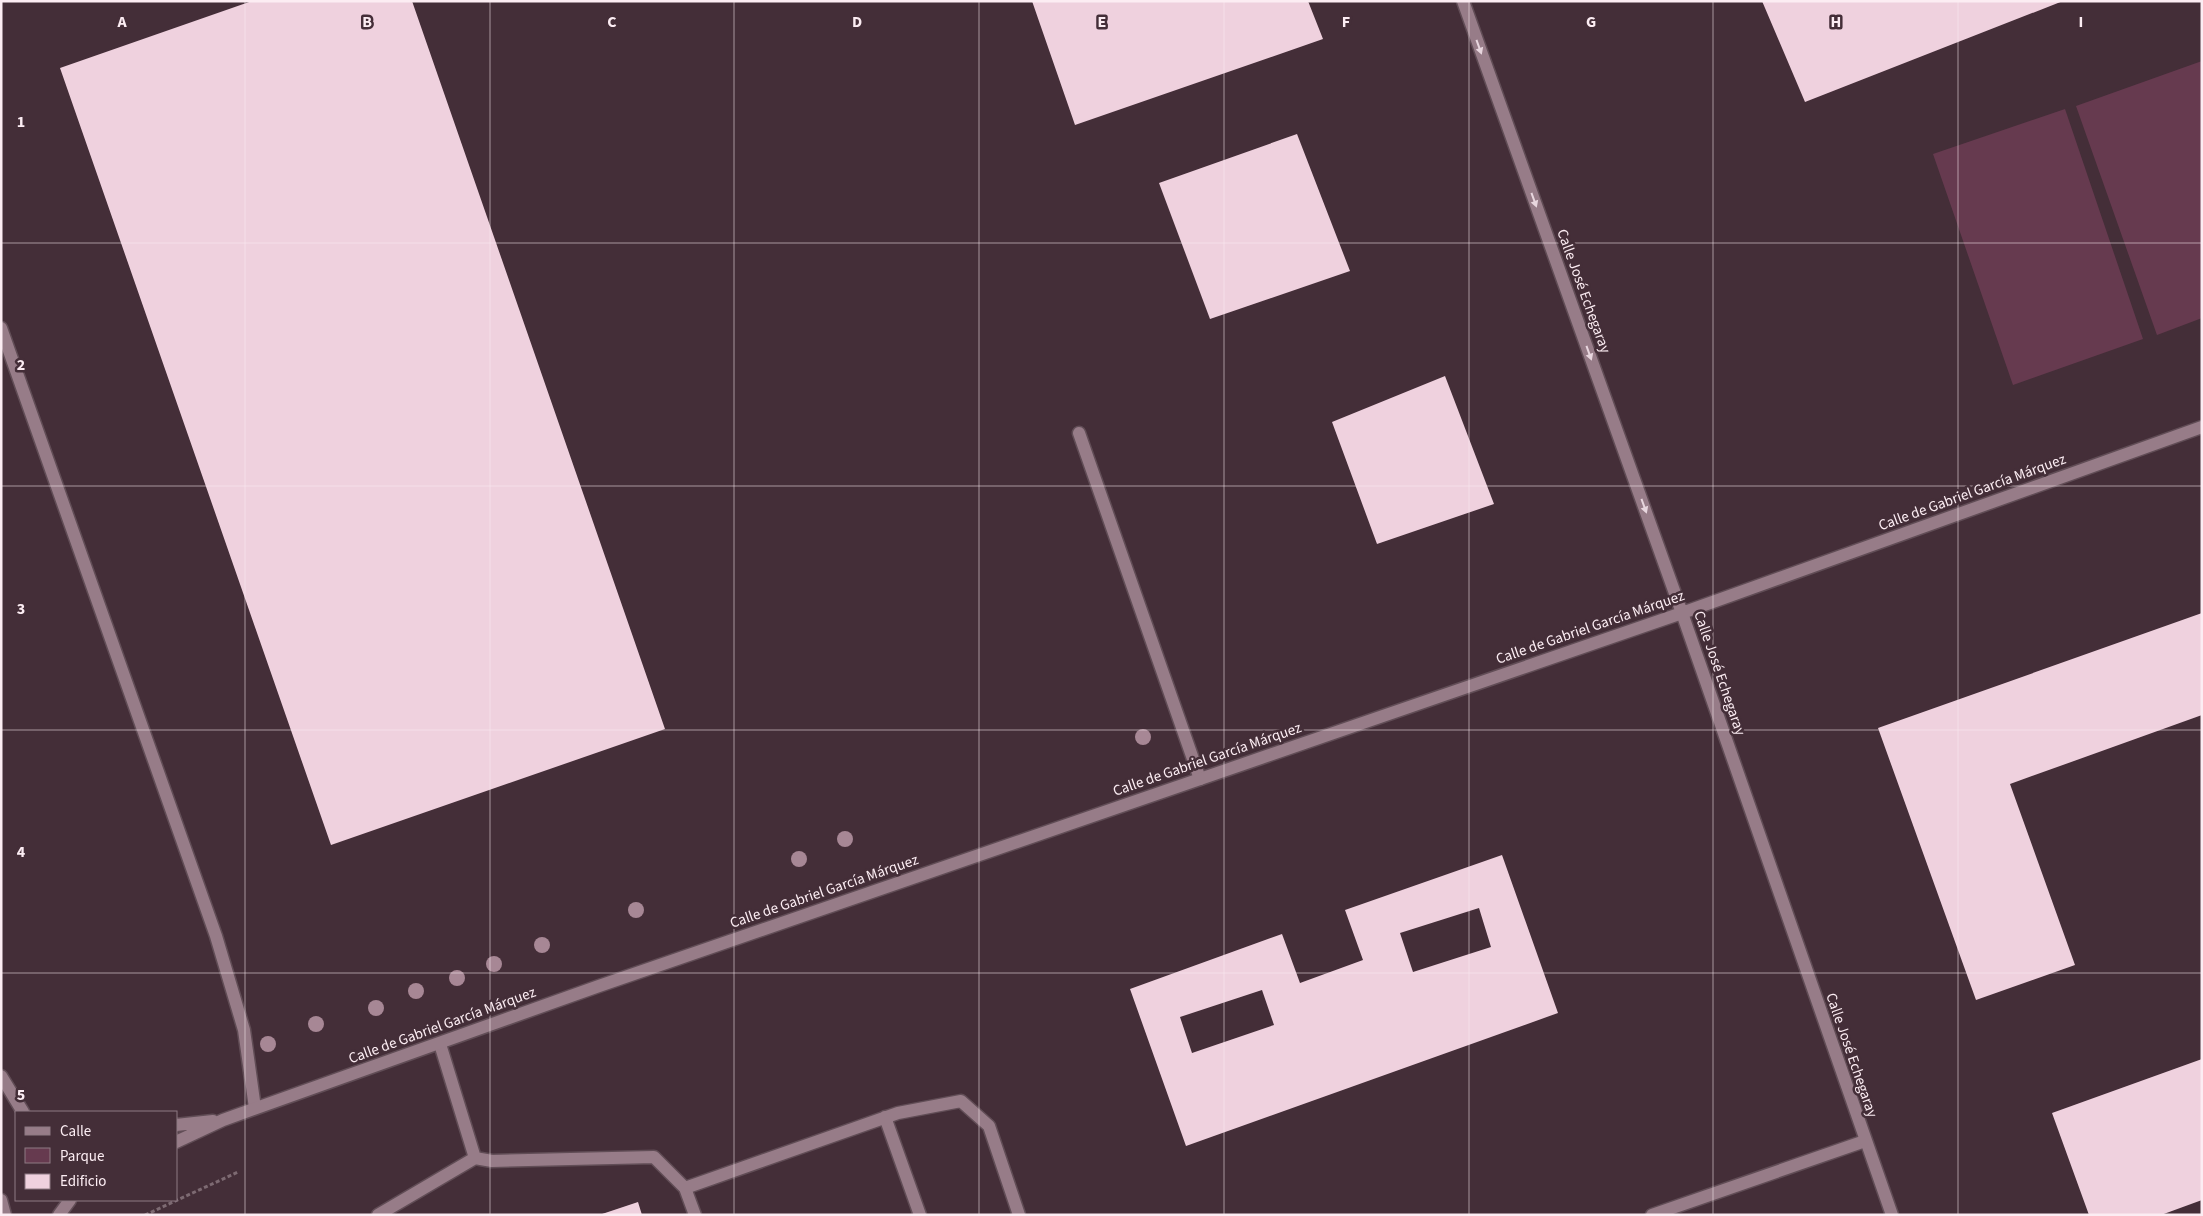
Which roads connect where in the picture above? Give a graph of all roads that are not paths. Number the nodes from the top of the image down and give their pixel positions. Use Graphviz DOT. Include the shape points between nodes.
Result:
graph roads {
  1 [pos="1463,1"];
  2 [pos="1,328"];
  3 [pos="2202,427"];
  4 [pos="1079,433"];
  5 [pos="1682,613"];
  6 [pos="1200,779"];
  7 [pos="440,1044"];
  8 [pos="1,1076"];
  9 [pos="255,1108"];
  10 [pos="22,1111"];
  11 [pos="885,1117"];
  12 [pos="223,1120"];
  13 [pos="178,1124"];
  14 [pos="178,1141"];
  15 [pos="1865,1141"];
  16 [pos="475,1158"];
  17 [pos="685,1188"];
  18 [pos="1,1200"];
  19 [pos="69,1201"];
  20 [pos="5,1215"];
  21 [pos="59,1215"];
  22 [pos="378,1215"];
  23 [pos="695,1215"];
  24 [pos="920,1215"];
  25 [pos="1019,1215"];
  26 [pos="1652,1215"];
  27 [pos="1892,1215"];
  1 -- 5 [label="street, Calle José Echegaray, one-way"];
  2 -- 9 [label="street" via="216,936 244,1030"];
  3 -- 5 [label="street, Calle de Gabriel García Márquez"];
  4 -- 6 [label="street"];
  5 -- 6 [label="street, Calle de Gabriel García Márquez"];
  5 -- 15 [label="street, Calle José Echegaray"];
  6 -- 7 [label="street, Calle de Gabriel García Márquez"];
  7 -- 9 [label="street, Calle de Gabriel García Márquez"];
  7 -- 16 [label="street"];
  8 -- 10 [label="street"];
  9 -- 12 [label="street, Calle de Gabriel García Márquez"];
  11 -- 17 [label="street"];
  11 -- 24 [label="street"];
  11 -- 25 [label="street" via="961,1101 989,1126"];
  12 -- 13 [label="street, Calle de Gabriel García Márquez"];
  12 -- 14 [label="street, Calle de Gabriel García Márquez"];
  15 -- 26 [label="street"];
  15 -- 27 [label="street, Calle José Echegaray"];
  16 -- 17 [label="street" via="492,1161 654,1157"];
  16 -- 22 [label="street"];
  17 -- 23 [label="street"];
  18 -- 20 [label="street"];
  19 -- 21 [label="street"];
}
